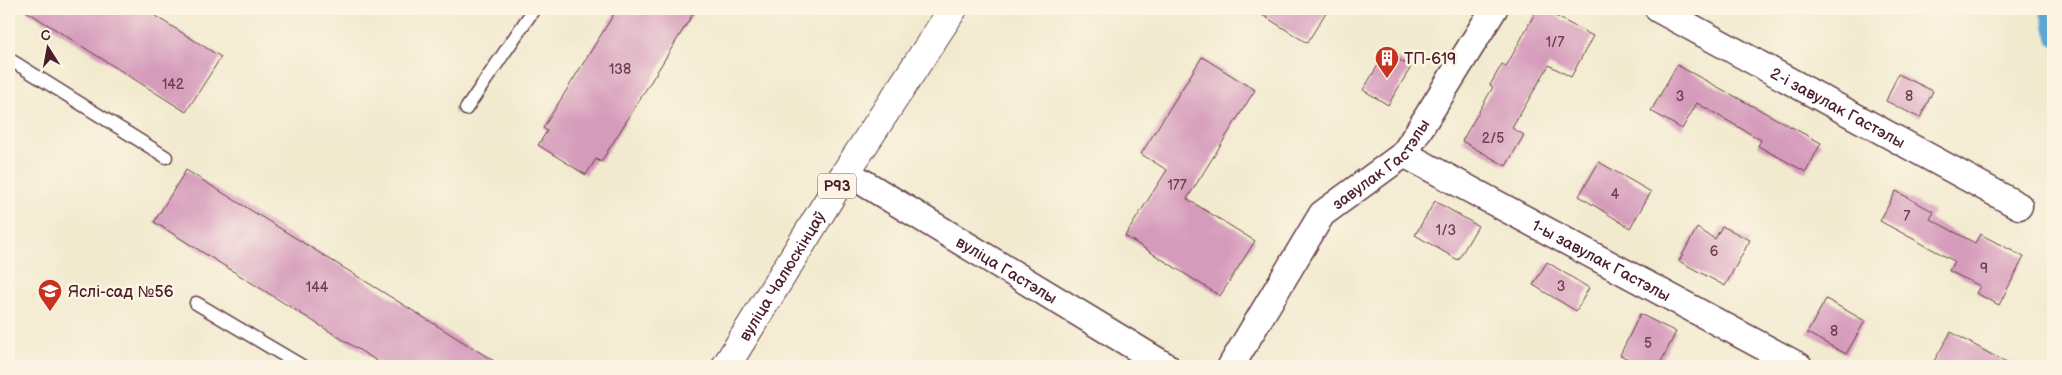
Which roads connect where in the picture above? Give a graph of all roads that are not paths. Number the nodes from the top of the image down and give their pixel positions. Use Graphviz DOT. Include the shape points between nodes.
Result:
graph roads {
  1 [pos="534,9"];
  2 [pos="953,9"];
  3 [pos="1494,9"];
  4 [pos="1658,9"];
  5 [pos="9,59"];
  6 [pos="466,109"];
  7 [pos="1404,154"];
  8 [pos="166,156"];
  9 [pos="846,172"];
  10 [pos="2019,206"];
  11 [pos="196,303"];
  12 [pos="302,366"];
  13 [pos="726,366"];
  14 [pos="1166,366"];
  15 [pos="1231,366"];
  16 [pos="1799,366"];
  1 -- 6 [label="lane"];
  2 -- 9 [label="main road, вуліца Чалюскінцаў / Р93"];
  3 -- 7 [label="street, завулак Гастэлы"];
  4 -- 10 [label="street, 2-і завулак Гастэлы"];
  5 -- 8 [label="lane"];
  7 -- 15 [label="street, завулак Гастэлы" via="1322,214"];
  7 -- 16 [label="street, 1-ы завулак Гастэлы"];
  9 -- 13 [label="main road, вуліца Чалюскінцаў / Р93"];
  9 -- 14 [label="street, вуліца Гастэлы"];
  11 -- 12 [label="lane"];
}
